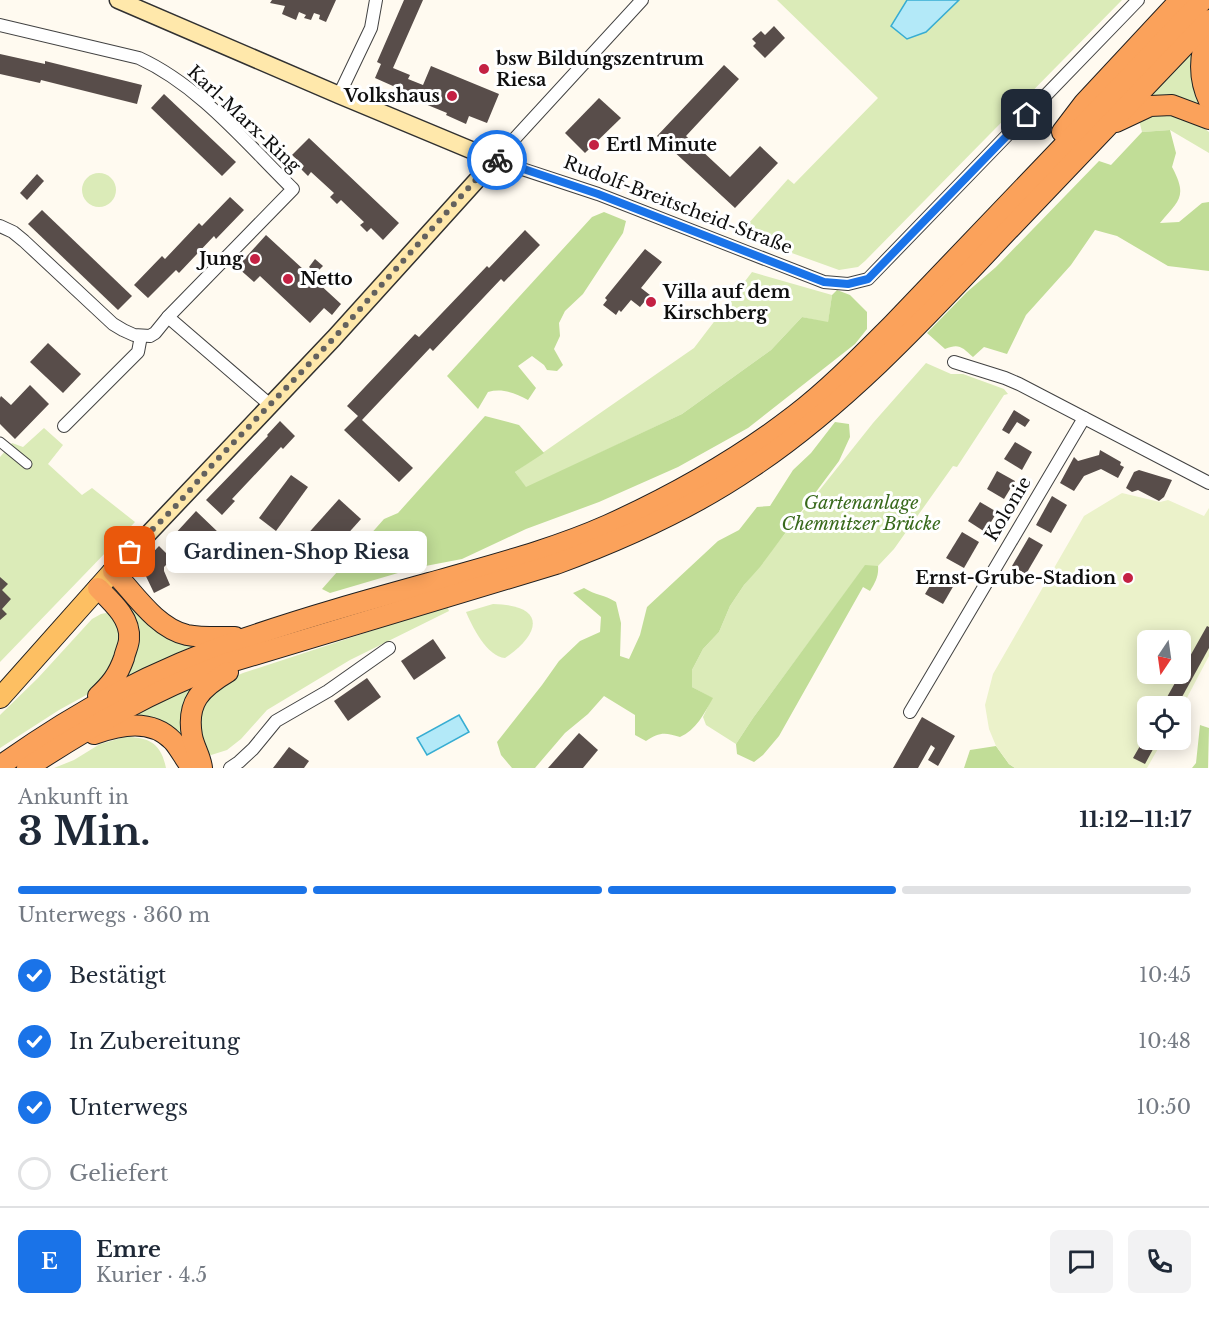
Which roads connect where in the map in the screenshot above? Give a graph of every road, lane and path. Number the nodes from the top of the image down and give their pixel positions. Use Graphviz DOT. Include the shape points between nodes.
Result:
graph roads {
  1 [pos="118,0"];
  2 [pos="376,0"];
  3 [pos="642,0"];
  4 [pos="1138,0"];
  5 [pos="1180,0"];
  6 [pos="1203,0"];
  7 [pos="1209,20"];
  8 [pos="0,25"];
  9 [pos="1209,30"];
  10 [pos="339,95"];
  11 [pos="1209,101"];
  12 [pos="1209,119"];
  13 [pos="1104,129"];
  14 [pos="1057,153"];
  15 [pos="495,160"];
  16 [pos="0,226"];
  17 [pos="168,317"];
  18 [pos="141,336"];
  19 [pos="954,362"];
  20 [pos="269,404"];
  21 [pos="1084,417"];
  22 [pos="64,426"];
  23 [pos="0,442"];
  24 [pos="27,464"];
  25 [pos="1209,483"];
  26 [pos="113,571"];
  27 [pos="98,588"];
  28 [pos="251,646"];
  29 [pos="389,648"];
  30 [pos="0,698"];
  31 [pos="910,712"];
  32 [pos="79,713"];
  33 [pos="65,742"];
  34 [pos="177,747"];
  35 [pos="1,765"];
  36 [pos="27,768"];
  37 [pos="176,768"];
  38 [pos="192,768"];
  39 [pos="202,768"];
  40 [pos="230,768"];
  1 -- 10 [label="main road, Rudolf-Breitscheid-Straße"];
  2 -- 10 [label="street" via="371,28"];
  3 -- 15 [label="street"];
  4 -- 15 [label="street, Rudolf-Breitscheid-Straße" via="868,279 861,281 824,282 598,194"];
  5 -- 14 [label="highway" via="1084,103 1059,136"];
  6 -- 14 [label="highway"];
  7 -- 13 [label="highway"];
  8 -- 17 [label="street, Karl-Marx-Ring" via="139,58 174,76 293,189"];
  9 -- 11 [label="highway" via="1199,69"];
  10 -- 15 [label="main road, Rudolf-Breitscheid-Straße"];
  12 -- 13 [label="highway" via="1172,105 1150,106"];
  13 -- 28 [label="highway" via="858,385 779,448 718,489 654,523 556,564"];
  14 -- 28 [label="highway" via="846,370 797,414 690,485 607,526"];
  15 -- 20 [label="main road"];
  16 -- 18 [label="street" via="13,232 113,324"];
  17 -- 18 [label="street, Karl-Marx-Ring" via="155,333"];
  17 -- 20 [label="street"];
  18 -- 22 [label="street" via="138,352"];
  19 -- 21 [label="street" via="1005,378"];
  20 -- 26 [label="main road"];
  21 -- 25 [label="street"];
  21 -- 31 [label="street, Kolonie"];
  23 -- 24 [label="street"];
  26 -- 27 [label="main road"];
  26 -- 28 [label="highway" via="152,613 176,631"];
  27 -- 30 [label="main road"];
  27 -- 32 [label="highway" via="116,604 129,639 119,673"];
  28 -- 32 [label="highway" via="176,664"];
  28 -- 33 [label="highway"];
  28 -- 39 [label="highway" via="198,695 193,706 193,738"];
  29 -- 40 [label="street" via="328,692 276,721 253,749"];
  32 -- 35 [label="highway"];
  33 -- 34 [label="highway" via="130,724 148,727 171,739"];
  33 -- 36 [label="highway"];
  34 -- 37 [label="highway"];
  34 -- 38 [label="highway"];
}
